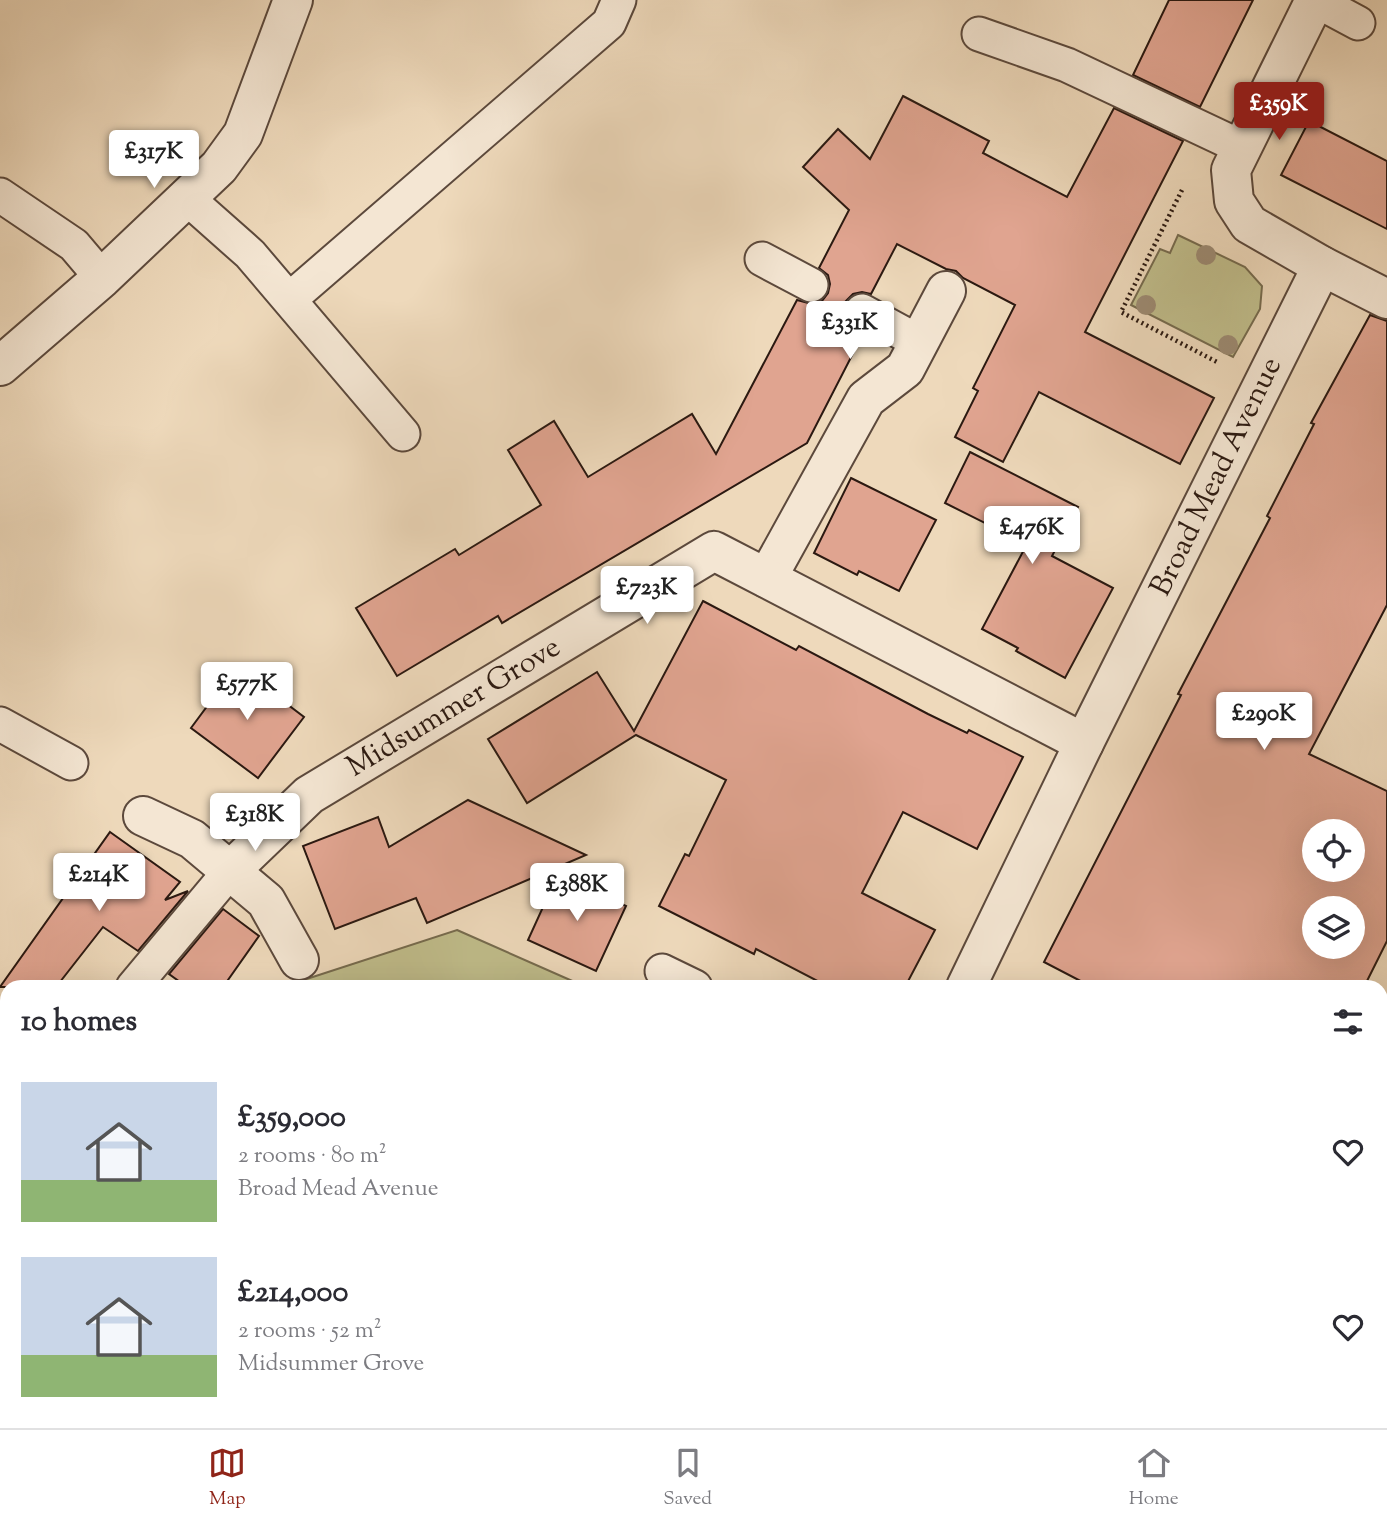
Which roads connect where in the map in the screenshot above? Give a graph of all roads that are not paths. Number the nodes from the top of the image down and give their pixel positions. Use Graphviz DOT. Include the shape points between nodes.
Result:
graph roads {
  1 [pos="293,0"];
  2 [pos="618,0"];
  3 [pos="1315,0"];
  4 [pos="1358,23"];
  5 [pos="979,34"];
  6 [pos="1227,141"];
  7 [pos="0,195"];
  8 [pos="188,199"];
  9 [pos="762,259"];
  10 [pos="1322,266"];
  11 [pos="102,278"];
  12 [pos="811,285"];
  13 [pos="946,291"];
  14 [pos="290,299"];
  15 [pos="1387,299"];
  16 [pos="862,311"];
  17 [pos="919,342"];
  18 [pos="0,366"];
  19 [pos="403,434"];
  20 [pos="767,578"];
  21 [pos="0,724"];
  22 [pos="1084,743"];
  23 [pos="71,763"];
  24 [pos="143,816"];
  25 [pos="230,870"];
  26 [pos="299,960"];
  27 [pos="662,971"];
  28 [pos="139,980"];
  29 [pos="681,980"];
  30 [pos="969,980"];
  1 -- 8 [label="street" via="243,134"];
  2 -- 14 [label="lane" via="609,23"];
  3 -- 4 [label="lane"];
  3 -- 6 [label="street"];
  5 -- 6 [label="lane" via="1067,65"];
  6 -- 10 [label="street" via="1234,201 1249,224"];
  7 -- 11 [label="lane" via="74,246"];
  8 -- 11 [label="street"];
  8 -- 14 [label="lane" via="250,254"];
  9 -- 12 [label="lane"];
  10 -- 15 [label="street"];
  10 -- 22 [label="street, Broad Mead Avenue"];
  11 -- 18 [label="street"];
  13 -- 17 [label="street"];
  14 -- 19 [label="lane"];
  16 -- 17 [label="lane"];
  17 -- 20 [label="street" via="905,369 866,399"];
  20 -- 22 [label="street, Midsummer Grove"];
  20 -- 25 [label="street, Midsummer Grove" via="714,551 309,795"];
  21 -- 23 [label="lane"];
  22 -- 30 [label="street, Broad Mead Avenue"];
  24 -- 25 [label="street" via="192,839"];
  25 -- 26 [label="street" via="265,901"];
  25 -- 28 [label="lane, Midsummer Grove"];
  27 -- 29 [label="lane"];
}
